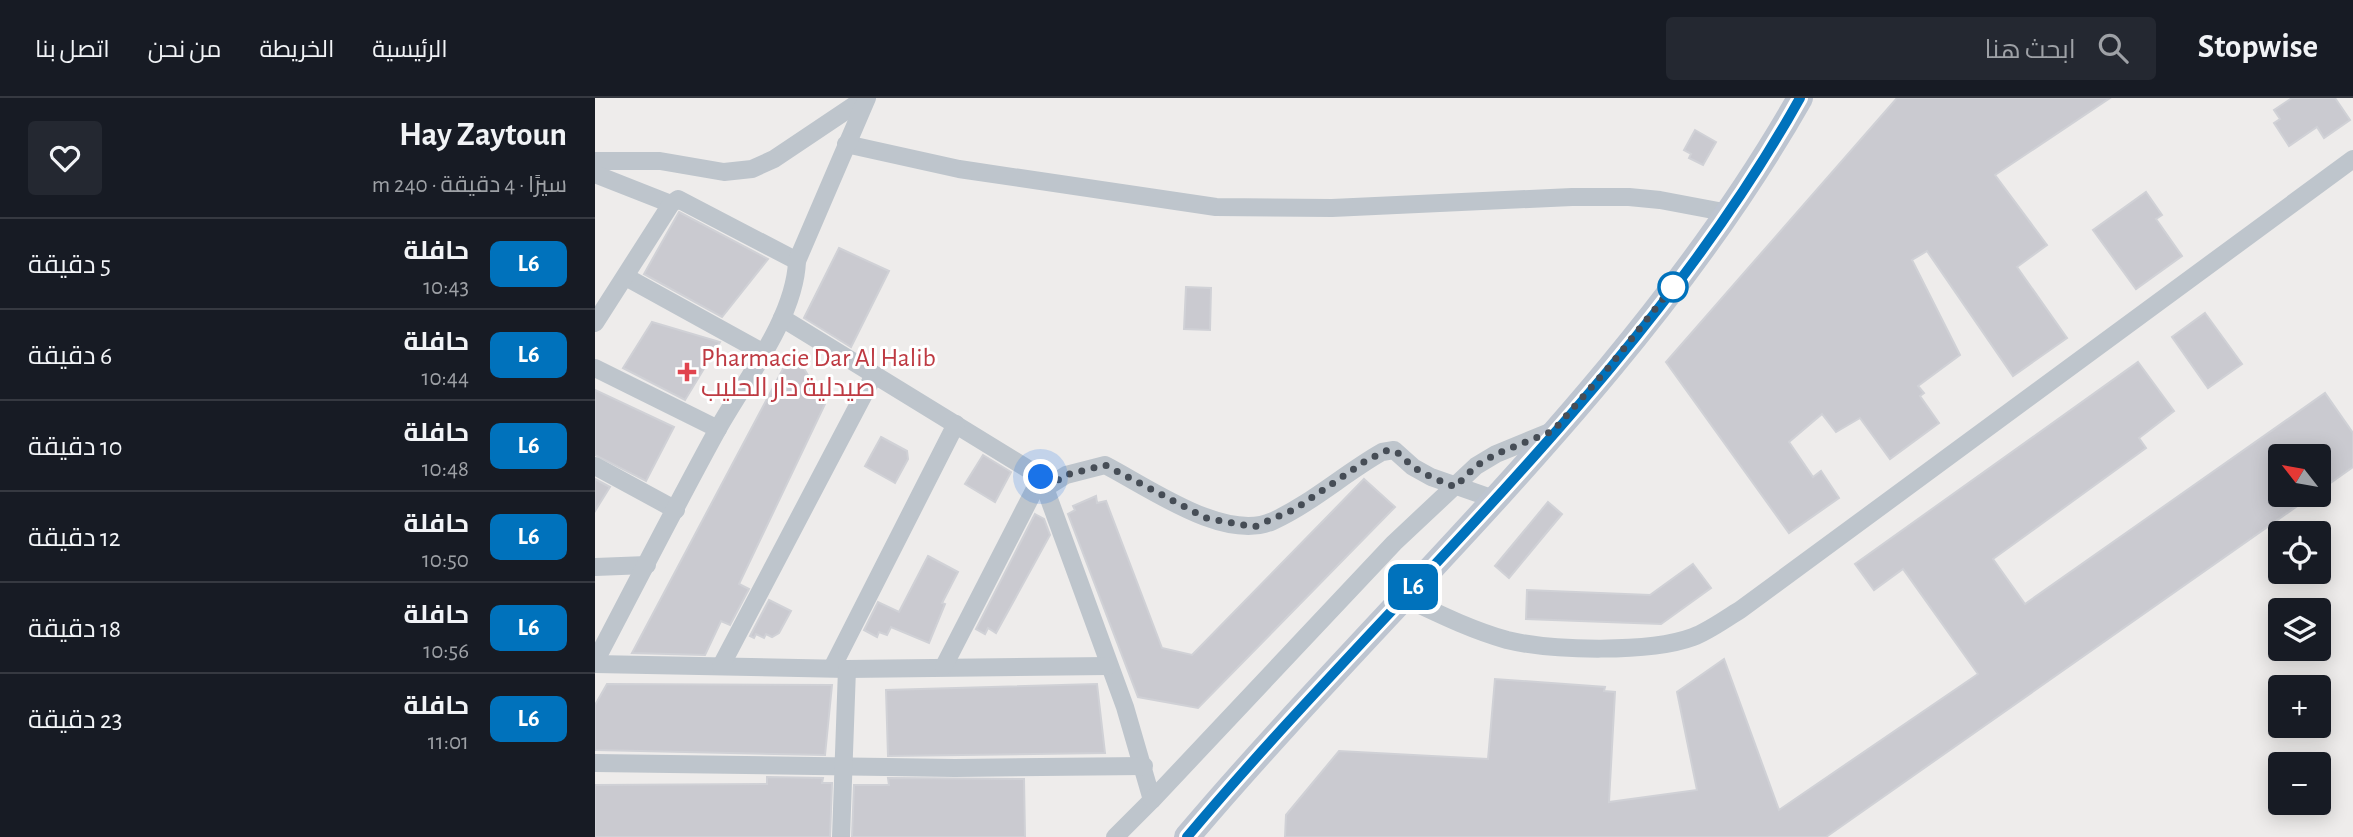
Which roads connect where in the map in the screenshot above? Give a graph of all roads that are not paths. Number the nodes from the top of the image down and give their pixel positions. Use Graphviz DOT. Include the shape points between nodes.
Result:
graph roads {
  1 [pos="866,98"];
  2 [pos="1800,98"];
  3 [pos="846,144"];
  4 [pos="2353,159"];
  5 [pos="595,161"];
  6 [pos="595,174"];
  7 [pos="671,204"];
  8 [pos="1729,214"];
  9 [pos="797,261"];
  10 [pos="627,277"];
  11 [pos="782,318"];
  12 [pos="595,323"];
  13 [pos="762,352"];
  14 [pos="595,368"];
  15 [pos="873,377"];
  16 [pos="956,424"];
  17 [pos="718,429"];
  18 [pos="1553,431"];
  19 [pos="595,466"];
  20 [pos="1044,482"];
  21 [pos="1455,487"];
  22 [pos="1494,499"];
  23 [pos="676,510"];
  24 [pos="646,565"];
  25 [pos="595,567"];
  26 [pos="1403,597"];
  27 [pos="595,663"];
  28 [pos="721,666"];
  29 [pos="944,666"];
  30 [pos="1108,666"];
  31 [pos="839,668"];
  32 [pos="595,763"];
  33 [pos="1144,766"];
  34 [pos="843,767"];
  35 [pos="1152,800"];
  36 [pos="841,837"];
  37 [pos="1115,837"];
  38 [pos="1187,837"];
  1 -- 3 [label="street"];
  1 -- 5 [label="street" via="752,169 725,172 660,161"];
  2 -- 8 [label="main road"];
  3 -- 8 [label="street" via="959,169 1216,207 1332,208 1629,197"];
  3 -- 9 [label="street"];
  4 -- 26 [label="street" via="1751,602 1694,637 1623,647 1509,640"];
  6 -- 7 [label="street"];
  7 -- 9 [label="street" via="678,199 685,202"];
  7 -- 10 [label="street"];
  8 -- 18 [label="main road"];
  9 -- 11 [label="street"];
  10 -- 12 [label="street"];
  10 -- 13 [label="street"];
  11 -- 13 [label="street"];
  11 -- 15 [label="street"];
  13 -- 17 [label="street"];
  14 -- 17 [label="street"];
  15 -- 16 [label="street"];
  15 -- 28 [label="street"];
  16 -- 20 [label="street"];
  16 -- 31 [label="street"];
  17 -- 23 [label="street"];
  18 -- 21 [label="street" via="1496,454"];
  18 -- 22 [label="main road"];
  19 -- 23 [label="street"];
  20 -- 21 [label="street" via="1105,465 1206,518 1254,527 1295,509 1388,450"];
  20 -- 29 [label="street"];
  20 -- 30 [label="street"];
  21 -- 22 [label="street"];
  21 -- 35 [label="street" via="1394,543"];
  22 -- 26 [label="main road"];
  23 -- 24 [label="street"];
  24 -- 25 [label="street"];
  24 -- 27 [label="street"];
  26 -- 38 [label="main road" via="1271,737"];
  27 -- 28 [label="street"];
  28 -- 31 [label="street"];
  29 -- 30 [label="street"];
  29 -- 31 [label="street"];
  30 -- 33 [label="street"];
  31 -- 34 [label="street"];
  32 -- 34 [label="street"];
  33 -- 34 [label="street"];
  33 -- 35 [label="street"];
  34 -- 36 [label="street"];
  35 -- 37 [label="street"];
}
